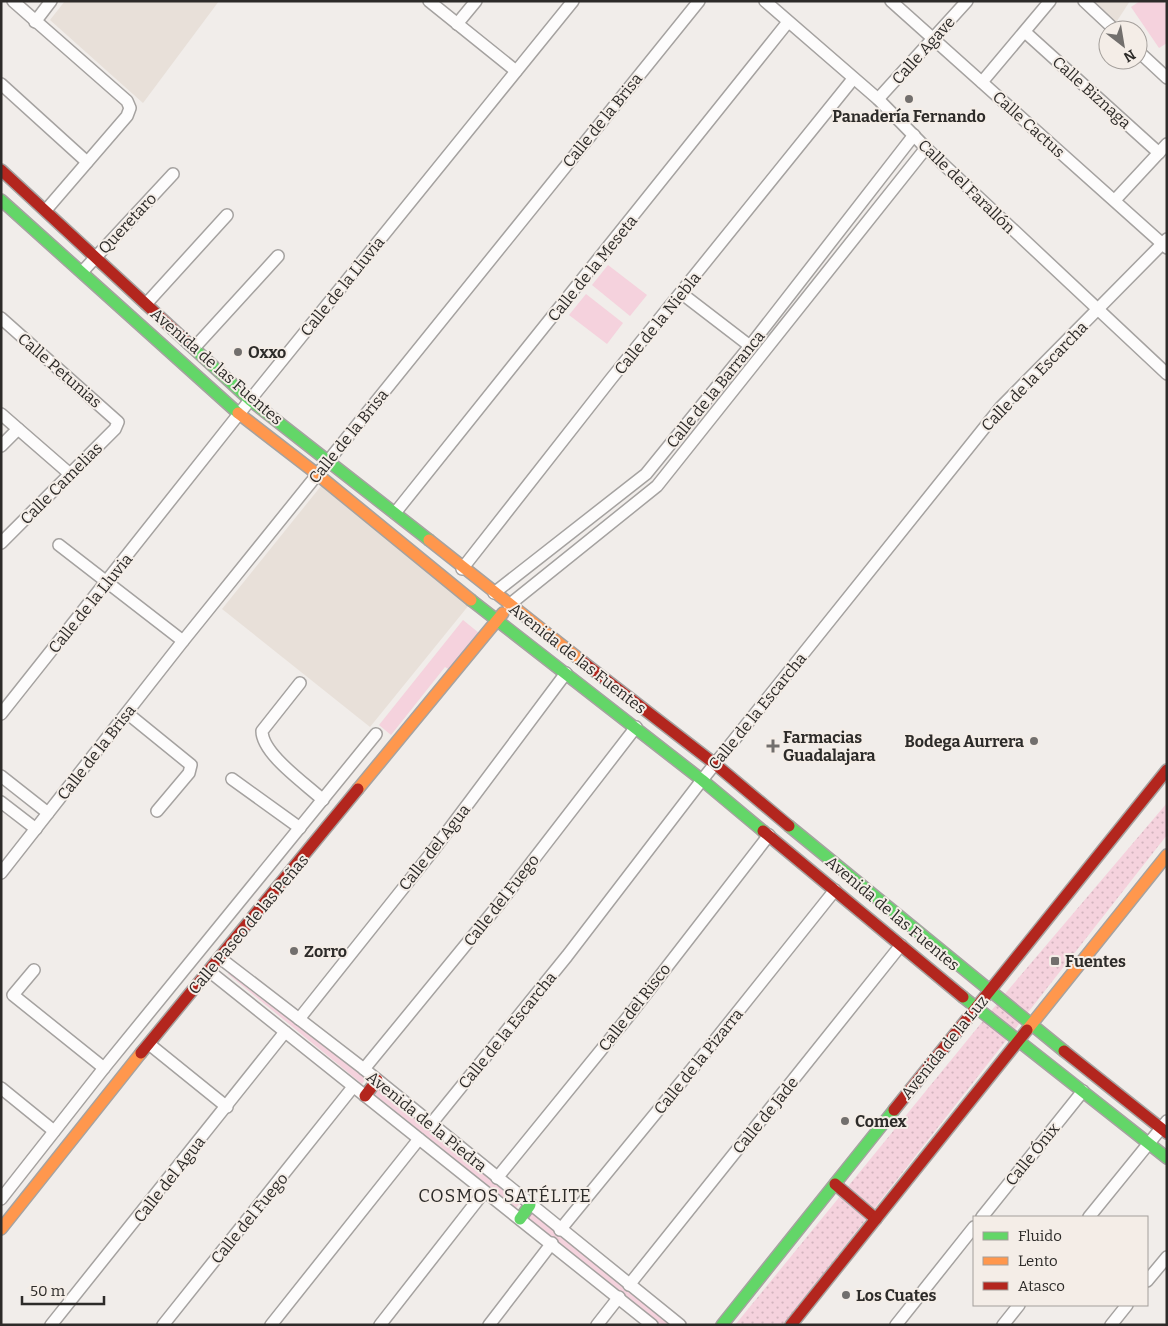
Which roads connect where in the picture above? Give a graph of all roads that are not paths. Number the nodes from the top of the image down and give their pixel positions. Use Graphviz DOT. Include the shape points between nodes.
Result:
graph roads {
  1 [pos="14,1"];
  2 [pos="51,1"];
  3 [pos="429,1"];
  4 [pos="476,1"];
  5 [pos="572,1"];
  6 [pos="699,1"];
  7 [pos="765,1"];
  8 [pos="891,1"];
  9 [pos="967,1"];
  10 [pos="1050,1"];
  11 [pos="1084,1"];
  12 [pos="1104,20"];
  13 [pos="35,22"];
  14 [pos="788,22"];
  15 [pos="457,24"];
  16 [pos="1025,32"];
  17 [pos="932,40"];
  18 [pos="1148,60"];
  19 [pos="516,71"];
  20 [pos="1167,78"];
  21 [pos="854,79"];
  22 [pos="982,82"];
  23 [pos="1,84"];
  24 [pos="878,99"];
  25 [pos="914,134"];
  26 [pos="1167,144"];
  27 [pos="926,148"];
  28 [pos="1159,153"];
  29 [pos="87,162"];
  30 [pos="1,170"];
  31 [pos="172,174"];
  32 [pos="1,200"];
  33 [pos="1115,200"];
  34 [pos="46,210"];
  35 [pos="228,215"];
  36 [pos="1165,244"];
  37 [pos="278,256"];
  38 [pos="96,258"];
  39 [pos="82,272"];
  40 [pos="681,293"];
  41 [pos="146,304"];
  42 [pos="1098,310"];
  43 [pos="1,318"];
  44 [pos="750,346"];
  45 [pos="194,348"];
  46 [pos="1167,374"];
  47 [pos="250,400"];
  48 [pos="1,414"];
  49 [pos="239,414"];
  50 [pos="118,422"];
  51 [pos="18,429"];
  52 [pos="1,446"];
  53 [pos="329,460"];
  54 [pos="70,474"];
  55 [pos="317,474"];
  56 [pos="395,513"];
  57 [pos="1,543"];
  58 [pos="59,545"];
  59 [pos="462,569"];
  60 [pos="106,583"];
  61 [pos="494,593"];
  62 [pos="509,605"];
  63 [pos="481,608"];
  64 [pos="496,621"];
  65 [pos="183,642"];
  66 [pos="566,674"];
  67 [pos="300,683"];
  68 [pos="127,713"];
  69 [pos="1,714"];
  70 [pos="636,727"];
  71 [pos="376,734"];
  72 [pos="715,764"];
  73 [pos="1167,770"];
  74 [pos="1,776"];
  75 [pos="232,779"];
  76 [pos="702,780"];
  77 [pos="324,800"];
  78 [pos="1,802"];
  79 [pos="157,812"];
  80 [pos="48,813"];
  81 [pos="300,828"];
  82 [pos="36,829"];
  83 [pos="768,834"];
  84 [pos="1167,854"];
  85 [pos="1,873"];
  86 [pos="835,890"];
  87 [pos="901,945"];
  88 [pos="220,958"];
  89 [pos="921,962"];
  90 [pos="953,962"];
  91 [pos="34,970"];
  92 [pos="209,971"];
  93 [pos="989,992"];
  94 [pos="976,1008"];
  95 [pos="299,1019"];
  96 [pos="1032,1026"];
  97 [pos="284,1032"];
  98 [pos="1020,1041"];
  99 [pos="149,1044"];
  100 [pos="104,1068"];
  101 [pos="364,1069"];
  102 [pos="377,1080"];
  103 [pos="353,1087"];
  104 [pos="1,1088"];
  105 [pos="1083,1091"];
  106 [pos="365,1096"];
  107 [pos="226,1107"];
  108 [pos="430,1124"];
  109 [pos="1165,1127"];
  110 [pos="54,1131"];
  111 [pos="419,1139"];
  112 [pos="1148,1143"];
  113 [pos="1167,1158"];
  114 [pos="497,1178"];
  115 [pos="835,1184"];
  116 [pos="484,1192"];
  117 [pos="1,1199"];
  118 [pos="530,1205"];
  119 [pos="983,1216"];
  120 [pos="1090,1216"];
  121 [pos="520,1219"];
  122 [pos="876,1219"];
  123 [pos="973,1228"];
  124 [pos="1,1229"];
  125 [pos="560,1230"];
  126 [pos="552,1243"];
  127 [pos="1167,1257"];
  128 [pos="1148,1280"];
  129 [pos="629,1285"];
  130 [pos="619,1297"];
  131 [pos="1018,1306"];
  132 [pos="1127,1306"];
  133 [pos="52,1325"];
  134 [pos="163,1325"];
  135 [pos="271,1325"];
  136 [pos="380,1325"];
  137 [pos="489,1325"];
  138 [pos="597,1325"];
  139 [pos="652,1325"];
  140 [pos="680,1325"];
  141 [pos="722,1325"];
  142 [pos="791,1325"];
  143 [pos="896,1325"];
  144 [pos="1003,1325"];
  145 [pos="1111,1325"];
  1 -- 13 [label="street"];
  2 -- 13 [label="street"];
  3 -- 15 [label="street"];
  4 -- 15 [label="street"];
  5 -- 19 [label="street, Calle de la Lluvia"];
  6 -- 53 [label="street, Calle de la Brisa"];
  7 -- 14 [label="street, Calle del Farallón"];
  8 -- 17 [label="street, Calle Cactus"];
  9 -- 17 [label="street, Calle Agave"];
  10 -- 16 [label="street"];
  11 -- 12 [label="street"];
  13 -- 29 [label="street" via="128,101 127,116"];
  14 -- 21 [label="street, Calle del Farallón"];
  14 -- 56 [label="street, Calle de la Meseta"];
  15 -- 19 [label="street"];
  16 -- 22 [label="street"];
  16 -- 28 [label="street, Calle Biznaga"];
  17 -- 22 [label="street, Calle Cactus"];
  17 -- 24 [label="street, Calle Agave"];
  18 -- 20 [label="street"];
  19 -- 47 [label="street, Calle de la Lluvia"];
  21 -- 24 [label="street, Calle del Farallón"];
  21 -- 40 [label="street, Calle de la Niebla"];
  22 -- 33 [label="street, Calle Cactus"];
  23 -- 29 [label="street"];
  24 -- 25 [label="street, Calle del Farallón"];
  25 -- 27 [label="street, Calle del Farallón"];
  25 -- 44 [label="street, Calle de la Barranca"];
  26 -- 28 [label="street"];
  27 -- 42 [label="street, Calle del Farallón"];
  27 -- 62 [label="street, Calle de la Barranca" via="657,486"];
  28 -- 33 [label="street"];
  29 -- 34 [label="street"];
  30 -- 34 [label="main road, Avenida de las Fuentes"];
  31 -- 38 [label="street, Queretaro"];
  32 -- 39 [label="main road, Avenida de las Fuentes"];
  33 -- 36 [label="street, Calle Cactus"];
  34 -- 38 [label="main road, Avenida de las Fuentes"];
  35 -- 41 [label="street"];
  36 -- 42 [label="street, Calle de la Escarcha"];
  37 -- 45 [label="street"];
  38 -- 39 [label="street, Queretaro"];
  38 -- 41 [label="main road, Avenida de las Fuentes"];
  39 -- 49 [label="main road, Avenida de las Fuentes"];
  40 -- 44 [label="street"];
  40 -- 59 [label="street, Calle de la Niebla"];
  41 -- 45 [label="main road, Avenida de las Fuentes"];
  42 -- 46 [label="street, Calle del Farallón"];
  42 -- 72 [label="street, Calle de la Escarcha" via="1001,407"];
  43 -- 50 [label="street, Calle Petunias"];
  44 -- 61 [label="street, Calle de la Barranca" via="646,474"];
  45 -- 47 [label="main road, Avenida de las Fuentes"];
  47 -- 49 [label="street, Calle de la Lluvia"];
  47 -- 53 [label="main road, Avenida de las Fuentes"];
  48 -- 51 [label="street"];
  49 -- 55 [label="main road, Avenida de las Fuentes"];
  49 -- 60 [label="street, Calle de la Lluvia"];
  50 -- 54 [label="street, Calle Camelias" via="115,429"];
  51 -- 52 [label="street"];
  51 -- 54 [label="street"];
  53 -- 55 [label="street, Calle de la Brisa"];
  53 -- 56 [label="main road, Avenida de las Fuentes"];
  54 -- 57 [label="street, Calle Camelias"];
  55 -- 63 [label="main road, Avenida de las Fuentes"];
  55 -- 65 [label="street, Calle de la Brisa"];
  56 -- 59 [label="main road, Avenida de las Fuentes"];
  58 -- 60 [label="street"];
  59 -- 61 [label="main road, Avenida de las Fuentes"];
  60 -- 65 [label="street"];
  60 -- 69 [label="street, Calle de la Lluvia"];
  61 -- 62 [label="main road, Avenida de las Fuentes"];
  61 -- 63 [label="main road, Calle de la Barranca"];
  62 -- 64 [label="main road, Calle de la Barranca"];
  62 -- 72 [label="main road, Avenida de las Fuentes"];
  63 -- 64 [label="main road, Avenida de las Fuentes"];
  64 -- 66 [label="main road, Avenida de las Fuentes"];
  64 -- 88 [label="main road, Calle Paseo de las Peñas"];
  65 -- 68 [label="street, Calle de la Brisa"];
  66 -- 70 [label="main road, Avenida de las Fuentes"];
  66 -- 95 [label="street, Calle del Agua" via="432,852"];
  67 -- 77 [label="street" via="262,731 262,740 268,751"];
  68 -- 79 [label="street" via="191,765 189,773"];
  68 -- 80 [label="street, Calle de la Brisa"];
  70 -- 76 [label="main road, Avenida de las Fuentes"];
  70 -- 101 [label="street, Calle del Fuego" via="500,903"];
  71 -- 77 [label="street, Calle Paseo de las Peñas"];
  72 -- 76 [label="street, Calle de la Escarcha"];
  72 -- 90 [label="main road, Avenida de las Fuentes"];
  73 -- 93 [label="main road, Avenida de la Luz"];
  74 -- 80 [label="street"];
  75 -- 81 [label="street"];
  76 -- 83 [label="main road, Avenida de las Fuentes"];
  76 -- 108 [label="street, Calle de la Escarcha" via="568,956"];
  77 -- 81 [label="street, Calle Paseo de las Peñas"];
  78 -- 82 [label="street"];
  80 -- 82 [label="street, Calle de la Brisa"];
  81 -- 100 [label="street, Calle Paseo de las Peñas"];
  82 -- 85 [label="street, Calle de la Brisa"];
  83 -- 86 [label="main road, Avenida de las Fuentes"];
  83 -- 114 [label="street, Calle del Risco" via="632,1012"];
  84 -- 96 [label="main road"];
  86 -- 87 [label="main road, Avenida de las Fuentes"];
  86 -- 125 [label="street, Calle de la Pizarra"];
  87 -- 89 [label="main road, Avenida de las Fuentes"];
  87 -- 129 [label="street, Calle de Jade"];
  88 -- 92 [label="main road, Calle Paseo de las Peñas"];
  88 -- 95 [label="street, Avenida de la Piedra"];
  89 -- 90 [label="main road" via="940,972"];
  89 -- 94 [label="main road, Avenida de las Fuentes"];
  90 -- 93 [label="main road, Avenida de las Fuentes"];
  91 -- 100 [label="street" via="13,995"];
  92 -- 97 [label="street, Avenida de la Piedra"];
  92 -- 99 [label="main road, Calle Paseo de las Peñas"];
  93 -- 94 [label="main road, Avenida de la Luz"];
  93 -- 96 [label="main road, Avenida de las Fuentes"];
  94 -- 98 [label="main road, Avenida de las Fuentes"];
  94 -- 115 [label="main road, Avenida de la Luz"];
  95 -- 101 [label="street, Avenida de la Piedra"];
  96 -- 98 [label="main road"];
  96 -- 109 [label="main road, Avenida de las Fuentes"];
  97 -- 103 [label="street, Avenida de la Piedra"];
  97 -- 107 [label="street, Calle del Agua"];
  98 -- 105 [label="main road, Avenida de las Fuentes"];
  98 -- 122 [label="main road"];
  99 -- 107 [label="street"];
  99 -- 124 [label="main road, Calle Paseo de las Peñas"];
  100 -- 110 [label="street, Calle Paseo de las Peñas"];
  101 -- 102 [label="street, Avenida de la Piedra"];
  102 -- 106 [label="main road"];
  102 -- 108 [label="street, Avenida de la Piedra"];
  103 -- 106 [label="street, Avenida de la Piedra"];
  103 -- 134 [label="street, Calle del Fuego"];
  104 -- 110 [label="street"];
  105 -- 112 [label="main road, Avenida de las Fuentes"];
  105 -- 119 [label="street, Calle Ónix"];
  106 -- 111 [label="street, Avenida de la Piedra"];
  107 -- 133 [label="street, Calle del Agua"];
  108 -- 114 [label="street, Avenida de la Piedra"];
  109 -- 112 [label="street"];
  110 -- 117 [label="street, Calle Paseo de las Peñas"];
  111 -- 116 [label="street, Avenida de la Piedra"];
  111 -- 135 [label="street"];
  112 -- 113 [label="main road, Avenida de las Fuentes"];
  112 -- 120 [label="street"];
  114 -- 118 [label="street, Avenida de la Piedra"];
  115 -- 122 [label="main road"];
  115 -- 141 [label="main road, Avenida de la Luz"];
  116 -- 121 [label="street, Avenida de la Piedra"];
  116 -- 136 [label="street"];
  118 -- 121 [label="main road"];
  118 -- 125 [label="street, Avenida de la Piedra"];
  121 -- 126 [label="street, Avenida de la Piedra"];
  122 -- 142 [label="main road"];
  123 -- 143 [label="street"];
  125 -- 129 [label="street, Avenida de la Piedra"];
  126 -- 130 [label="street, Avenida de la Piedra"];
  126 -- 137 [label="street"];
  127 -- 128 [label="street"];
  129 -- 140 [label="street, Avenida de la Piedra"];
  130 -- 138 [label="street"];
  130 -- 139 [label="street, Avenida de la Piedra"];
  131 -- 144 [label="street"];
  132 -- 145 [label="street"];
}
